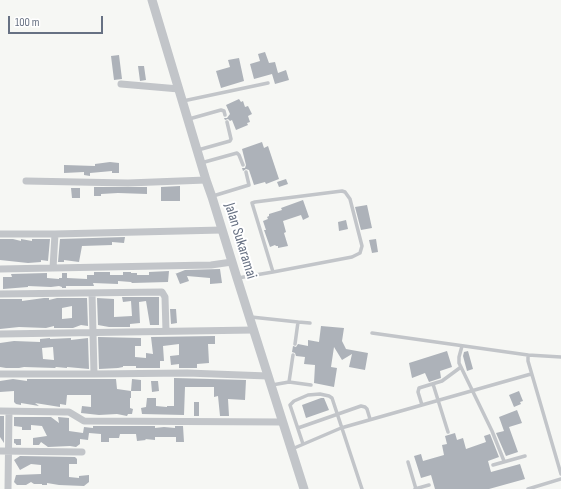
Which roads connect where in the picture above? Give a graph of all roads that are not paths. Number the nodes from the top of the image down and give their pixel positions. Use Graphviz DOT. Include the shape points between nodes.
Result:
graph roads {
  1 [pos="152,0"];
  2 [pos="268,83"];
  3 [pos="121,84"];
  4 [pos="179,90"];
  5 [pos="182,102"];
  6 [pos="225,115"];
  7 [pos="188,119"];
  8 [pos="227,122"];
  9 [pos="197,150"];
  10 [pos="201,163"];
  11 [pos="243,165"];
  12 [pos="246,172"];
  13 [pos="206,180"];
  14 [pos="26,181"];
  15 [pos="212,197"];
  16 [pos="222,230"];
  17 [pos="0,234"];
  18 [pos="55,234"];
  19 [pos="232,262"];
  20 [pos="53,268"];
  21 [pos="0,269"];
  22 [pos="273,272"];
  23 [pos="237,278"];
  24 [pos="92,293"];
  25 [pos="0,294"];
  26 [pos="250,316"];
  27 [pos="298,322"];
  28 [pos="310,323"];
  29 [pos="254,330"];
  30 [pos="166,331"];
  31 [pos="94,332"];
  32 [pos="372,333"];
  33 [pos="0,334"];
  34 [pos="295,344"];
  35 [pos="462,346"];
  36 [pos="293,355"];
  37 [pos="528,355"];
  38 [pos="561,358"];
  39 [pos="461,367"];
  40 [pos="0,374"];
  41 [pos="94,374"];
  42 [pos="531,374"];
  43 [pos="269,381"];
  44 [pos="289,382"];
  45 [pos="434,384"];
  46 [pos="311,385"];
  47 [pos="472,390"];
  48 [pos="437,400"];
  49 [pos="422,405"];
  50 [pos="0,411"];
  51 [pos="9,412"];
  52 [pos="337,415"];
  53 [pos="370,419"];
  54 [pos="283,422"];
  55 [pos="298,428"];
  56 [pos="340,428"];
  57 [pos="448,432"];
  58 [pos="303,444"];
  59 [pos="291,449"];
  60 [pos="4,451"];
  61 [pos="82,452"];
  62 [pos="525,456"];
  63 [pos="504,461"];
  64 [pos="408,462"];
  65 [pos="493,465"];
  66 [pos="561,474"];
  67 [pos="561,479"];
  68 [pos="429,485"];
  69 [pos="8,489"];
  70 [pos="304,489"];
  71 [pos="362,489"];
  72 [pos="415,489"];
  73 [pos="528,489"];
  1 -- 4 [label="street, Jalan Sukaramai"];
  2 -- 5 [label="lane"];
  3 -- 4 [label="street"];
  4 -- 5 [label="street, Jalan Sukaramai"];
  5 -- 7 [label="street, Jalan Sukaramai"];
  6 -- 7 [label="lane" via="224,111 220,110"];
  7 -- 9 [label="street, Jalan Sukaramai"];
  8 -- 9 [label="lane" via="230,141"];
  9 -- 10 [label="street, Jalan Sukaramai"];
  10 -- 11 [label="lane" via="237,153"];
  10 -- 13 [label="street, Jalan Sukaramai"];
  12 -- 15 [label="lane" via="249,185"];
  13 -- 14 [label="street" via="128,183"];
  13 -- 15 [label="street, Jalan Sukaramai"];
  15 -- 16 [label="street, Jalan Sukaramai"];
  16 -- 18 [label="street"];
  16 -- 19 [label="street, Jalan Sukaramai"];
  17 -- 18 [label="street"];
  18 -- 20 [label="street"];
  19 -- 20 [label="street" via="210,265"];
  19 -- 23 [label="street, Jalan Sukaramai"];
  20 -- 21 [label="street"];
  22 -- 22 [label="lane" via="352,257 360,253 362,246 352,204 345,192 252,203"];
  22 -- 23 [label="lane"];
  23 -- 26 [label="street, Jalan Sukaramai"];
  24 -- 25 [label="street"];
  24 -- 30 [label="street" via="162,292 165,297"];
  24 -- 31 [label="street"];
  26 -- 27 [label="lane"];
  26 -- 29 [label="street, Jalan Sukaramai"];
  27 -- 28 [label="lane"];
  27 -- 34 [label="lane"];
  29 -- 30 [label="street"];
  29 -- 43 [label="street, Jalan Sukaramai"];
  30 -- 31 [label="street"];
  31 -- 33 [label="street"];
  31 -- 41 [label="street"];
  32 -- 35 [label="lane"];
  35 -- 37 [label="lane"];
  35 -- 39 [label="lane" via="459,357"];
  36 -- 44 [label="lane"];
  37 -- 38 [label="lane"];
  37 -- 42 [label="lane"];
  39 -- 45 [label="lane"];
  39 -- 47 [label="lane"];
  40 -- 41 [label="street"];
  41 -- 43 [label="street" via="187,373"];
  42 -- 47 [label="lane"];
  42 -- 66 [label="lane"];
  43 -- 44 [label="lane"];
  43 -- 54 [label="street, Jalan Sukaramai"];
  44 -- 46 [label="lane"];
  45 -- 48 [label="lane"];
  45 -- 49 [label="lane" via="419,388"];
  47 -- 48 [label="lane"];
  47 -- 63 [label="lane"];
  48 -- 49 [label="lane"];
  48 -- 57 [label="lane"];
  49 -- 53 [label="lane"];
  50 -- 51 [label="street"];
  51 -- 54 [label="street" via="69,412 84,420"];
  51 -- 60 [label="street"];
  52 -- 53 [label="lane" via="363,406 367,409"];
  52 -- 55 [label="lane"];
  52 -- 55 [label="lane" via="332,398 320,394 308,395 290,405"];
  52 -- 56 [label="lane"];
  53 -- 56 [label="lane"];
  54 -- 59 [label="street, Jalan Sukaramai"];
  55 -- 58 [label="lane"];
  56 -- 58 [label="lane"];
  56 -- 71 [label="lane"];
  58 -- 59 [label="lane"];
  59 -- 70 [label="street, Jalan Sukaramai"];
  60 -- 61 [label="street"];
  60 -- 69 [label="street"];
  62 -- 63 [label="lane"];
  63 -- 65 [label="lane"];
  64 -- 72 [label="lane"];
  67 -- 73 [label="lane"];
  68 -- 72 [label="lane"];
}
